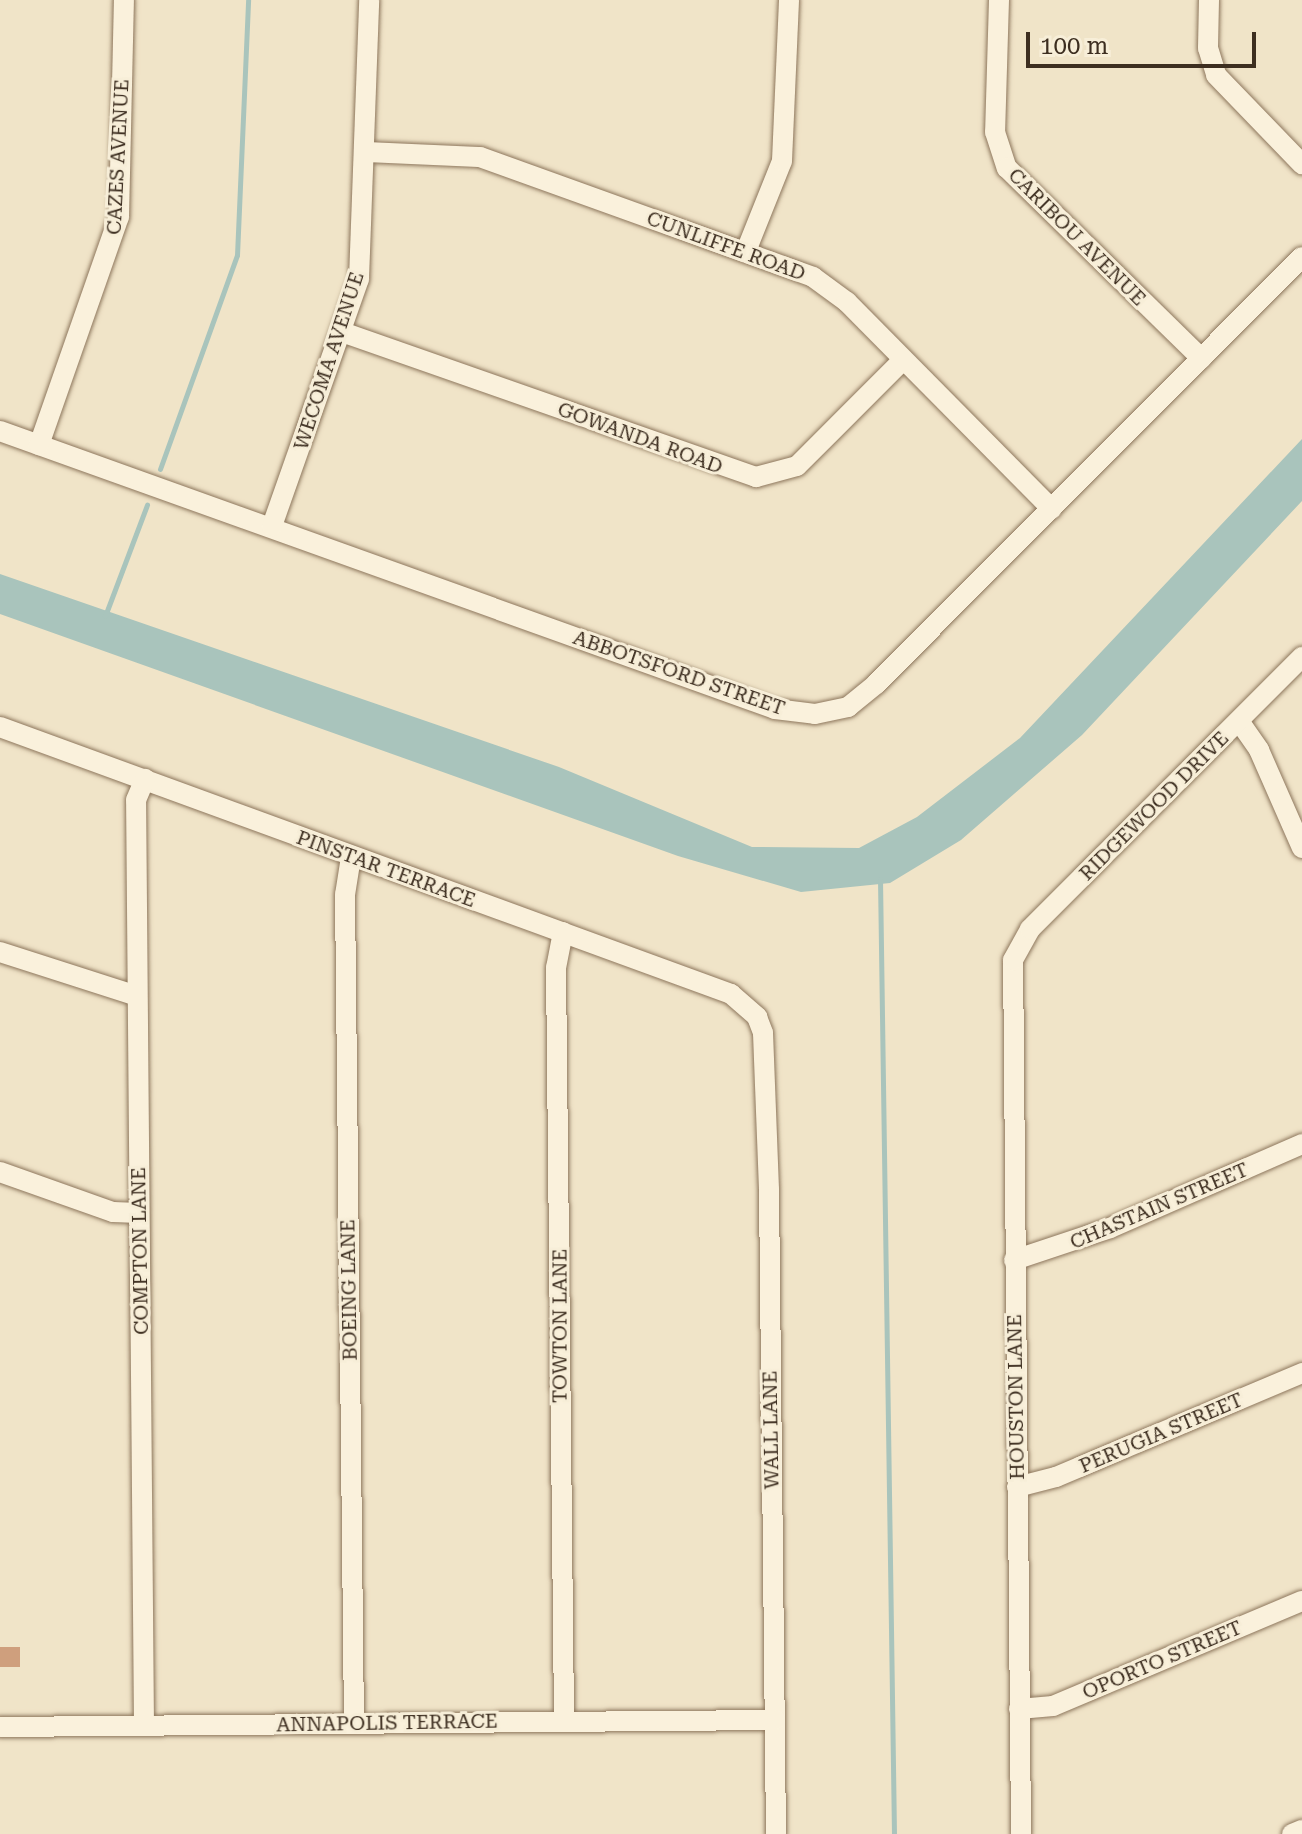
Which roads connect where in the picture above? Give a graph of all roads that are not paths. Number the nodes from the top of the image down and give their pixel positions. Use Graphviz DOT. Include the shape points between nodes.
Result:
graph roads {
  1 [pos="124,0"];
  2 [pos="369,0"];
  3 [pos="789,0"];
  4 [pos="999,0"];
  5 [pos="1209,0"];
  6 [pos="365,152"];
  7 [pos="1302,164"];
  8 [pos="746,251"];
  9 [pos="1302,257"];
  10 [pos="342,332"];
  11 [pos="1201,358"];
  12 [pos="903,360"];
  13 [pos="0,431"];
  14 [pos="39,445"];
  15 [pos="1052,509"];
  16 [pos="272,526"];
  17 [pos="1302,657"];
  18 [pos="1239,721"];
  19 [pos="0,727"];
  20 [pos="145,779"];
  21 [pos="1302,848"];
  22 [pos="351,857"];
  23 [pos="563,932"];
  24 [pos="0,952"];
  25 [pos="1013,960"];
  26 [pos="137,996"];
  27 [pos="761,1026"];
  28 [pos="1302,1144"];
  29 [pos="0,1172"];
  30 [pos="139,1213"];
  31 [pos="1014,1260"];
  32 [pos="1302,1373"];
  33 [pos="1017,1487"];
  34 [pos="1302,1601"];
  35 [pos="1019,1709"];
  36 [pos="775,1720"];
  37 [pos="564,1721"];
  38 [pos="354,1723"];
  39 [pos="144,1726"];
  40 [pos="0,1727"];
  41 [pos="1302,1830"];
  42 [pos="776,1834"];
  43 [pos="1021,1834"];
  44 [pos="1292,1834"];
  1 -- 14 [label="street, CAZES AVENUE" via="119,217"];
  2 -- 6 [label="street, WECOMA AVENUE"];
  3 -- 8 [label="street" via="782,161"];
  4 -- 11 [label="street, CARIBOU AVENUE" via="995,132 1007,168"];
  5 -- 7 [label="street" via="1208,48 1216,75"];
  6 -- 8 [label="street, CUNLIFFE ROAD" via="480,157"];
  6 -- 10 [label="street, WECOMA AVENUE" via="362,263"];
  8 -- 12 [label="street, CUNLIFFE ROAD" via="826,284"];
  9 -- 11 [label="street, ABBOTSFORD STREET"];
  10 -- 12 [label="street, GOWANDA ROAD" via="756,477 797,466"];
  10 -- 16 [label="street, WECOMA AVENUE"];
  11 -- 15 [label="street, ABBOTSFORD STREET"];
  12 -- 15 [label="street, CUNLIFFE ROAD"];
  13 -- 14 [label="street, ABBOTSFORD STREET"];
  14 -- 16 [label="street, ABBOTSFORD STREET"];
  15 -- 16 [label="street, ABBOTSFORD STREET" via="876,684 848,707 804,715"];
  17 -- 18 [label="street, RIDGEWOOD DRIVE"];
  18 -- 21 [label="street" via="1259,750"];
  18 -- 25 [label="street, RIDGEWOOD DRIVE" via="1030,929"];
  19 -- 20 [label="street, PINSTAR TERRACE"];
  20 -- 22 [label="street, PINSTAR TERRACE"];
  20 -- 26 [label="street, COMPTON LANE" via="136,800"];
  22 -- 23 [label="street, PINSTAR TERRACE"];
  22 -- 38 [label="street, BOEING LANE" via="345,894"];
  23 -- 27 [label="street, PINSTAR TERRACE" via="731,994"];
  23 -- 37 [label="street, TOWTON LANE" via="556,967"];
  24 -- 26 [label="street"];
  25 -- 31 [label="street, HOUSTON LANE"];
  26 -- 30 [label="street, COMPTON LANE"];
  27 -- 36 [label="street, WALL LANE"];
  28 -- 31 [label="street, CHASTAIN STREET" via="1098,1233"];
  29 -- 30 [label="street" via="113,1212"];
  30 -- 39 [label="street, COMPTON LANE"];
  31 -- 33 [label="street, HOUSTON LANE"];
  32 -- 33 [label="street, PERUGIA STREET" via="1056,1477"];
  33 -- 35 [label="street, HOUSTON LANE"];
  34 -- 35 [label="street, OPORTO STREET" via="1053,1706"];
  35 -- 43 [label="street, HOUSTON LANE"];
  36 -- 37 [label="street, ANNAPOLIS TERRACE"];
  36 -- 42 [label="street, WALL LANE"];
  37 -- 38 [label="street, ANNAPOLIS TERRACE"];
  38 -- 39 [label="street, ANNAPOLIS TERRACE"];
  39 -- 40 [label="street, ANNAPOLIS TERRACE"];
  41 -- 44 [label="street"];
}
